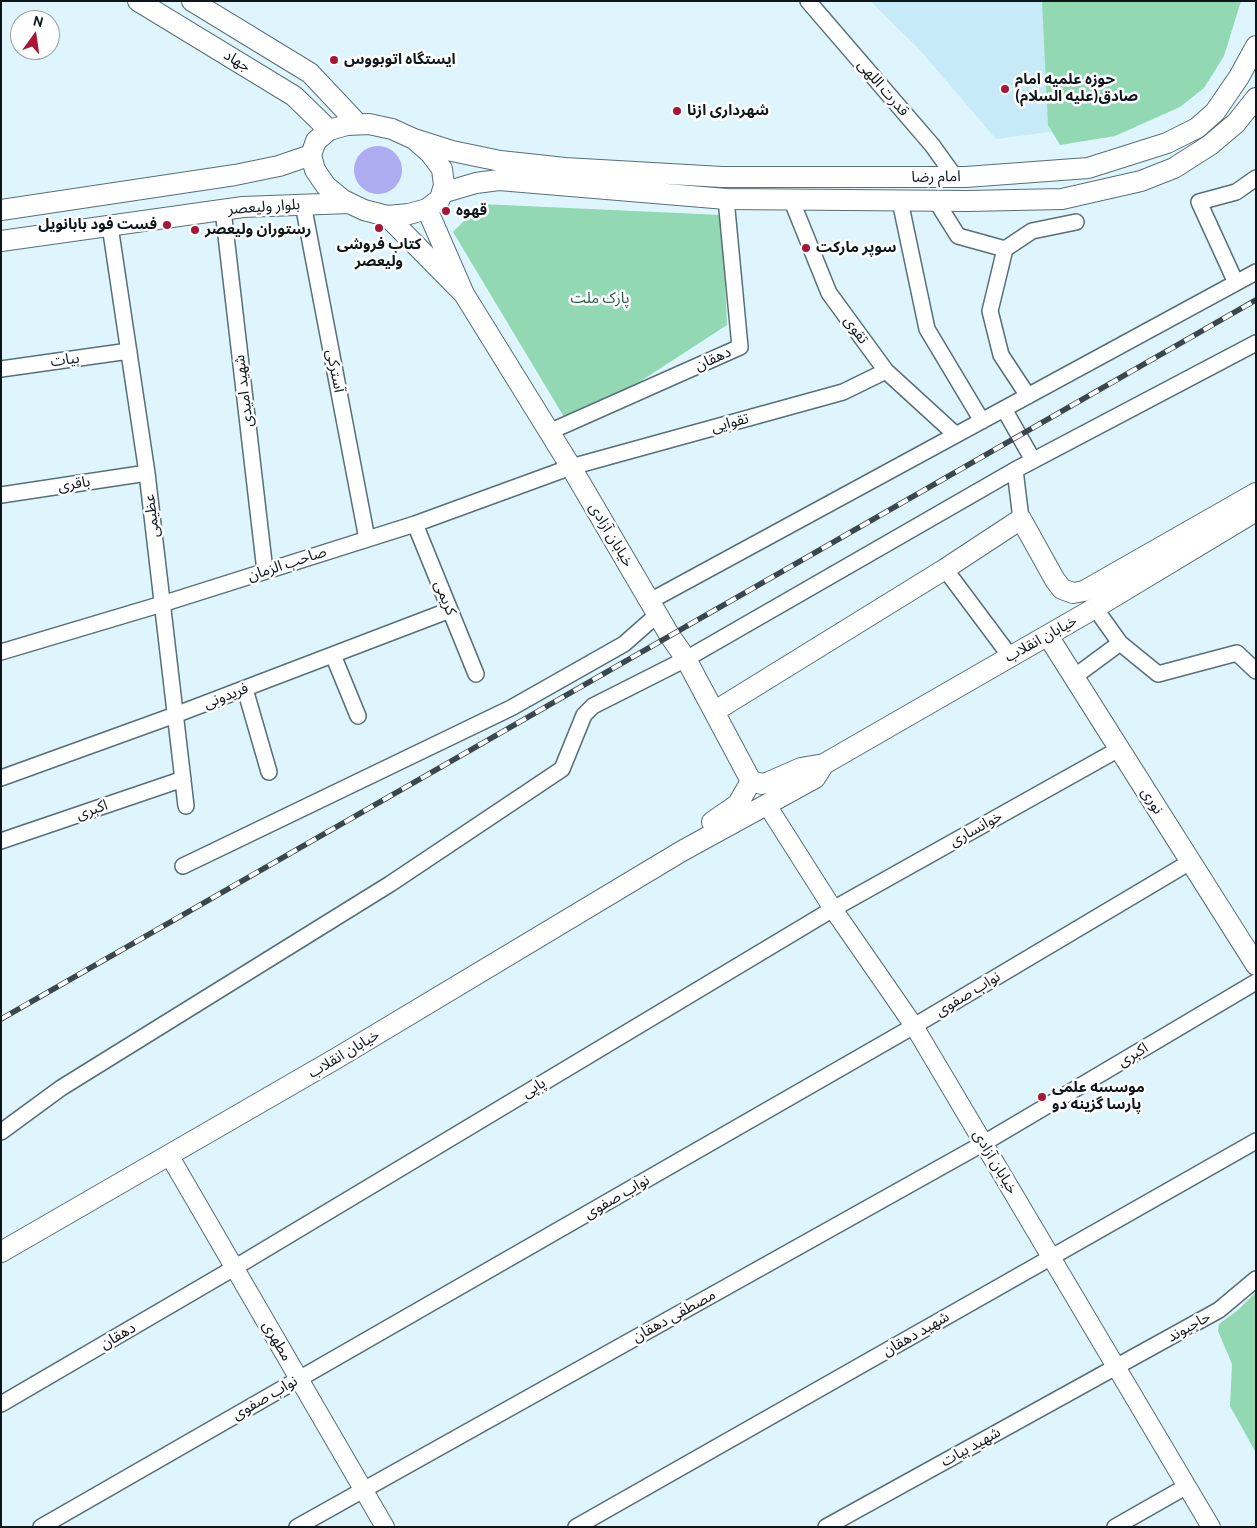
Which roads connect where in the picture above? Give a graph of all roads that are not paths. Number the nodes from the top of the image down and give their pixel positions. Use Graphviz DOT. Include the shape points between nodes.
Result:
graph roads {
  1 [pos="138,1"];
  2 [pos="192,1"];
  3 [pos="808,1"];
  4 [pos="1256,46"];
  5 [pos="310,73"];
  6 [pos="294,96"];
  7 [pos="1256,98"];
  8 [pos="358,124"];
  9 [pos="329,130"];
  10 [pos="414,139"];
  11 [pos="311,155"];
  12 [pos="235,175"];
  13 [pos="562,177"];
  14 [pos="955,177"];
  15 [pos="1256,178"];
  16 [pos="442,193"];
  17 [pos="726,199"];
  18 [pos="791,199"];
  19 [pos="900,201"];
  20 [pos="936,201"];
  21 [pos="349,203"];
  22 [pos="303,204"];
  23 [pos="233,208"];
  24 [pos="428,209"];
  25 [pos="1,210"];
  26 [pos="387,216"];
  27 [pos="1076,222"];
  28 [pos="110,226"];
  29 [pos="1,241"];
  30 [pos="1005,249"];
  31 [pos="1256,272"];
  32 [pos="1236,283"];
  33 [pos="464,294"];
  34 [pos="1256,343"];
  35 [pos="129,351"];
  36 [pos="1,369"];
  37 [pos="886,371"];
  38 [pos="1028,396"];
  39 [pos="1004,409"];
  40 [pos="982,421"];
  41 [pos="549,432"];
  42 [pos="956,435"];
  43 [pos="1033,460"];
  44 [pos="570,467"];
  45 [pos="1015,470"];
  46 [pos="147,473"];
  47 [pos="1256,493"];
  48 [pos="1,495"];
  49 [pos="1256,511"];
  50 [pos="1021,519"];
  51 [pos="415,524"];
  52 [pos="367,539"];
  53 [pos="945,569"];
  54 [pos="265,571"];
  55 [pos="162,604"];
  56 [pos="654,608"];
  57 [pos="1095,608"];
  58 [pos="450,610"];
  59 [pos="1048,636"];
  60 [pos="1120,643"];
  61 [pos="1,652"];
  62 [pos="333,655"];
  63 [pos="1010,656"];
  64 [pos="686,659"];
  65 [pos="1256,671"];
  66 [pos="476,674"];
  67 [pos="1074,677"];
  68 [pos="245,689"];
  69 [pos="715,711"];
  70 [pos="175,716"];
  71 [pos="358,716"];
  72 [pos="1119,749"];
  73 [pos="824,764"];
  74 [pos="269,772"];
  75 [pos="1,778"];
  76 [pos="183,779"];
  77 [pos="751,781"];
  78 [pos="767,805"];
  79 [pos="186,806"];
  80 [pos="1,841"];
  81 [pos="682,850"];
  82 [pos="1190,862"];
  83 [pos="183,866"];
  84 [pos="833,908"];
  85 [pos="1256,965"];
  86 [pos="1256,982"];
  87 [pos="914,1026"];
  88 [pos="1,1132"];
  89 [pos="1256,1140"];
  90 [pos="984,1143"];
  91 [pos="169,1156"];
  92 [pos="1,1252"];
  93 [pos="1051,1257"];
  94 [pos="234,1268"];
  95 [pos="1256,1279"];
  96 [pos="1116,1366"];
  97 [pos="299,1379"];
  98 [pos="1,1404"];
  99 [pos="1187,1486"];
  100 [pos="363,1489"];
  101 [pos="41,1527"];
  102 [pos="297,1527"];
  103 [pos="385,1527"];
  104 [pos="576,1527"];
  105 [pos="826,1527"];
  106 [pos="1115,1527"];
  107 [pos="1211,1527"];
  1 -- 6 [label="main road, جهاد"];
  2 -- 5 [label="main road, جهاد"];
  3 -- 14 [label="street, قدرت اللهی" via="932,145"];
  4 -- 14 [label="main road, امام رضا" via="1214,112 1197,128 1168,143 1088,168"];
  5 -- 6 [label="main road"];
  5 -- 8 [label="main road, جهاد"];
  6 -- 9 [label="main road, جهاد"];
  7 -- 20 [label="main road, امام رضا" via="1236,123 1210,145 1174,168 1141,181 1062,198"];
  8 -- 9 [label="main road"];
  8 -- 10 [label="main road" via="392,129"];
  9 -- 11 [label="main road" via="316,141"];
  10 -- 13 [label="main road"];
  10 -- 16 [label="main road" via="442,169"];
  11 -- 12 [label="main road"];
  11 -- 21 [label="main road" via="314,170 326,186"];
  12 -- 23 [label="main road"];
  12 -- 25 [label="main road"];
  13 -- 14 [label="main road, امام رضا"];
  13 -- 16 [label="main road" via="476,183"];
  13 -- 17 [label="main road, امام رضا"];
  15 -- 32 [label="street" via="1236,192 1199,202"];
  16 -- 24 [label="main road"];
  17 -- 18 [label="main road, امام رضا"];
  17 -- 41 [label="street, دهقان" via="740,347"];
  18 -- 19 [label="main road, امام رضا"];
  18 -- 37 [label="street, تقوی" via="829,293"];
  19 -- 20 [label="main road, امام رضا"];
  19 -- 40 [label="street" via="926,329"];
  20 -- 30 [label="street" via="958,236"];
  21 -- 22 [label="main road, بلوار ولیعصر"];
  21 -- 26 [label="main road"];
  22 -- 23 [label="main road, بلوار ولیعصر"];
  22 -- 52 [label="street, آسترکی"];
  23 -- 28 [label="main road, بلوار ولیعصر"];
  23 -- 54 [label="street, شهید امیدی"];
  24 -- 26 [label="main road"];
  24 -- 33 [label="main road"];
  26 -- 33 [label="main road"];
  27 -- 30 [label="street" via="1032,231"];
  28 -- 29 [label="main road, بلوار ولیعصر"];
  28 -- 35 [label="street, عظیمی"];
  30 -- 38 [label="street" via="990,311 1001,355"];
  31 -- 32 [label="street"];
  32 -- 38 [label="street"];
  33 -- 41 [label="main road, خیابان آزادی"];
  34 -- 43 [label="street"];
  35 -- 36 [label="street, بیات"];
  35 -- 46 [label="street, عظیمی"];
  37 -- 42 [label="street, تقوی"];
  37 -- 44 [label="street, تقوایی" via="843,392"];
  38 -- 39 [label="street"];
  39 -- 40 [label="street"];
  39 -- 43 [label="street"];
  40 -- 42 [label="street"];
  41 -- 44 [label="main road, خیابان آزادی"];
  42 -- 56 [label="street"];
  43 -- 45 [label="street"];
  44 -- 51 [label="street, صاحب الزمان"];
  44 -- 56 [label="main road, خیابان آزادی"];
  45 -- 50 [label="street"];
  45 -- 64 [label="street"];
  46 -- 48 [label="street, باقری"];
  46 -- 55 [label="street, عظیمی"];
  47 -- 50 [label="main road" via="1084,591 1073,593 1062,589"];
  49 -- 57 [label="main road, خیابان انقلاب"];
  50 -- 53 [label="main road"];
  51 -- 52 [label="street, صاحب الزمان"];
  51 -- 58 [label="street, کریمی"];
  52 -- 54 [label="street, صاحب الزمان"];
  53 -- 63 [label="street"];
  53 -- 69 [label="main road"];
  54 -- 55 [label="street, صاحب الزمان"];
  55 -- 61 [label="street, صاحب الزمان"];
  55 -- 70 [label="street, عظیمی"];
  56 -- 64 [label="main road, خیابان آزادی"];
  56 -- 83 [label="street" via="624,644 510,708"];
  57 -- 59 [label="main road, خیابان انقلاب"];
  57 -- 60 [label="street"];
  58 -- 62 [label="street, فریدونی"];
  58 -- 66 [label="street, کریمی"];
  59 -- 63 [label="main road, خیابان انقلاب"];
  59 -- 67 [label="main road, نوری"];
  60 -- 65 [label="street" via="1158,674 1238,653"];
  60 -- 67 [label="street"];
  62 -- 68 [label="street, فریدونی"];
  62 -- 71 [label="street"];
  63 -- 73 [label="main road, خیابان انقلاب"];
  64 -- 69 [label="main road, خیابان آزادی"];
  64 -- 88 [label="street" via="593,706 584,716 562,769 390,884 61,1088"];
  67 -- 72 [label="main road, نوری"];
  68 -- 70 [label="street, فریدونی"];
  68 -- 74 [label="street"];
  69 -- 77 [label="main road, خیابان آزادی"];
  70 -- 75 [label="street, فریدونی"];
  70 -- 76 [label="street, عظیمی"];
  72 -- 82 [label="main road, نوری"];
  72 -- 84 [label="street, خوانساری"];
  73 -- 77 [label="main road, خیابان انقلاب" via="801,768 762,784"];
  73 -- 78 [label="main road, خیابان انقلاب" via="815,778"];
  76 -- 79 [label="street, عظیمی"];
  76 -- 80 [label="street, اکبری"];
  77 -- 81 [label="main road, خیابان انقلاب" via="738,804 707,826"];
  78 -- 81 [label="main road, خیابان انقلاب"];
  78 -- 84 [label="street, خیابان آزادی"];
  81 -- 91 [label="main road, خیابان انقلاب"];
  82 -- 85 [label="main road, نوری"];
  82 -- 87 [label="street, نواب صفوی"];
  84 -- 87 [label="street, خیابان آزادی"];
  84 -- 94 [label="street, پاپی"];
  86 -- 90 [label="street, اکبری"];
  87 -- 90 [label="street, خیابان آزادی"];
  87 -- 97 [label="street, نواب صفوی"];
  89 -- 93 [label="street, شهید دهقان"];
  90 -- 93 [label="street, خیابان آزادی"];
  90 -- 100 [label="street, مصطفی دهقان"];
  91 -- 92 [label="main road, خیابان انقلاب"];
  91 -- 94 [label="street, مطهری"];
  93 -- 96 [label="street, خیابان آزادی"];
  93 -- 104 [label="street, شهید دهقان"];
  94 -- 97 [label="street, مطهری"];
  94 -- 98 [label="street, دهقان"];
  95 -- 96 [label="street, حاجیوند" via="1219,1310"];
  96 -- 99 [label="street, خیابان آزادی"];
  96 -- 105 [label="street, شهید بیات"];
  97 -- 100 [label="street, مطهری"];
  97 -- 101 [label="street, نواب صفوی"];
  99 -- 106 [label="street"];
  99 -- 107 [label="street, خیابان آزادی"];
  100 -- 102 [label="street, مصطفی دهقان"];
  100 -- 103 [label="street, مطهری"];
}
